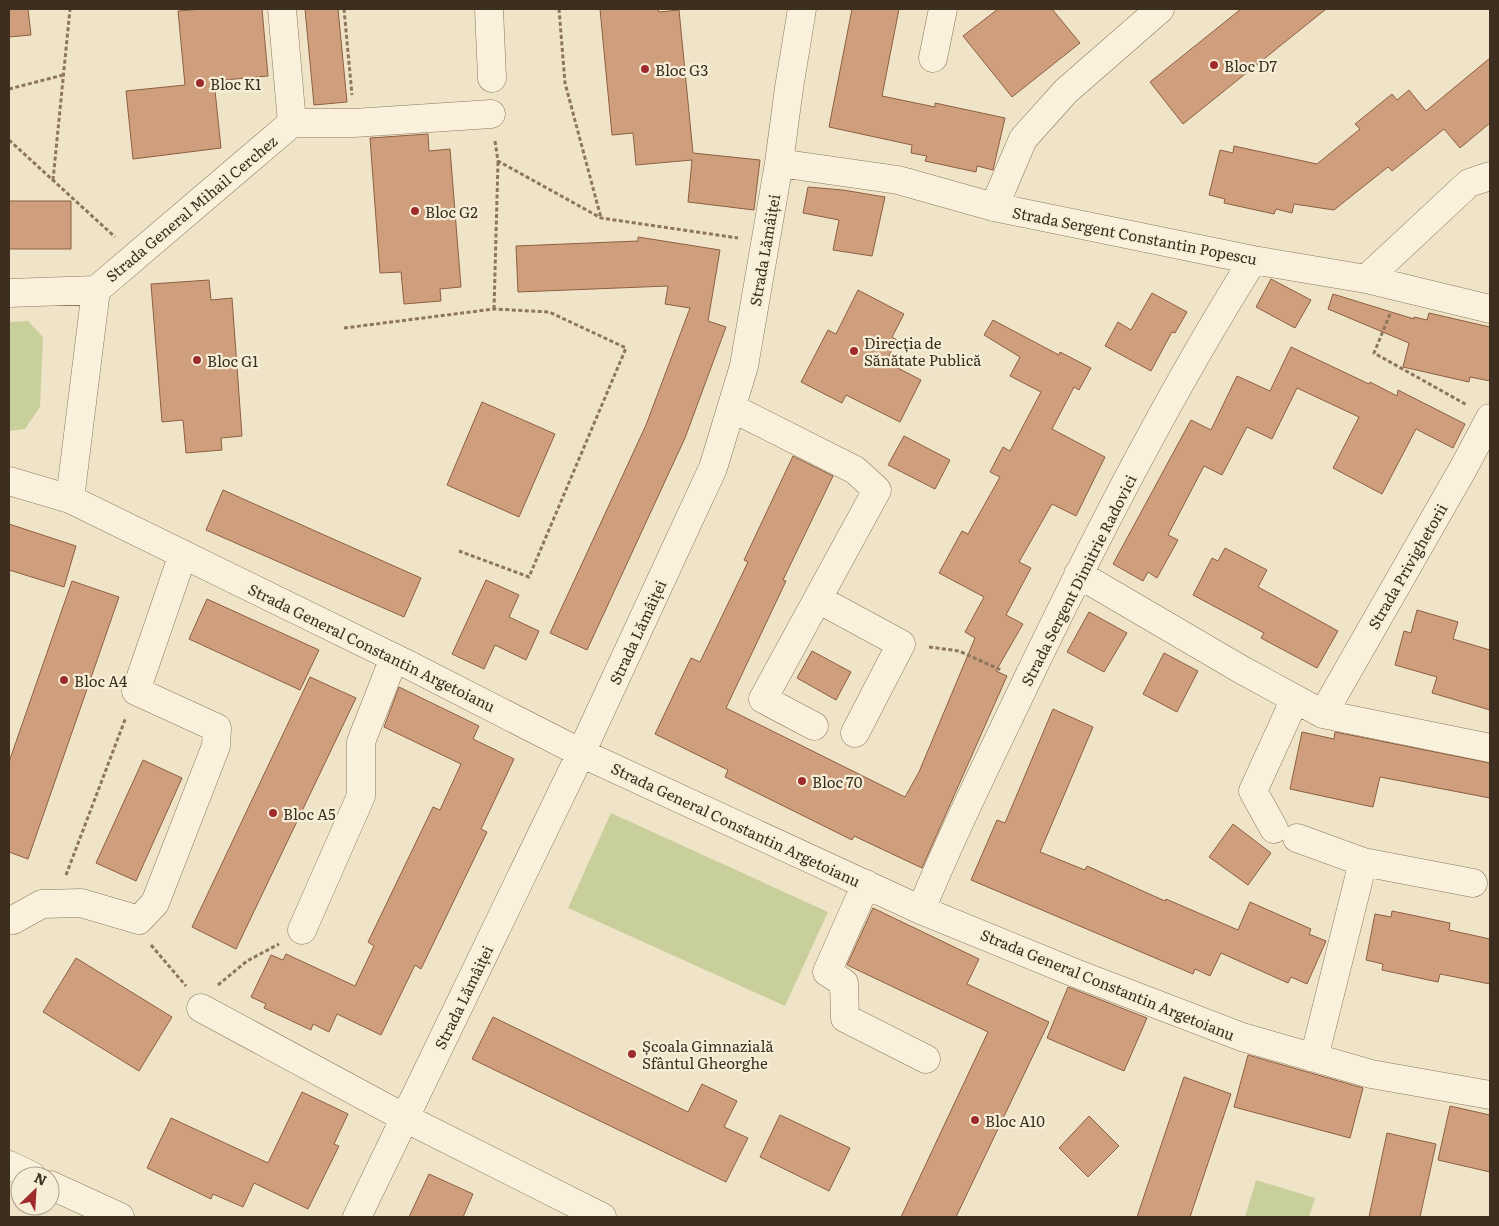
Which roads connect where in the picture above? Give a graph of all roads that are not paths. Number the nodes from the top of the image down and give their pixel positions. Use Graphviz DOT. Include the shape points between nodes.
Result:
graph roads {
  1 [pos="282,9"];
  2 [pos="489,9"];
  3 [pos="802,9"];
  4 [pos="942,9"];
  5 [pos="1142,14"];
  6 [pos="934,58"];
  7 [pos="492,78"];
  8 [pos="492,114"];
  9 [pos="292,123"];
  10 [pos="779,163"];
  11 [pos="1490,176"];
  12 [pos="994,207"];
  13 [pos="1253,260"];
  14 [pos="1366,279"];
  15 [pos="96,290"];
  16 [pos="9,293"];
  17 [pos="1490,309"];
  18 [pos="732,408"];
  19 [pos="1490,418"];
  20 [pos="9,481"];
  21 [pos="70,499"];
  22 [pos="183,554"];
  23 [pos="1078,574"];
  24 [pos="818,600"];
  25 [pos="394,658"];
  26 [pos="1295,699"];
  27 [pos="1323,714"];
  28 [pos="814,726"];
  29 [pos="855,733"];
  30 [pos="1490,748"];
  31 [pos="581,753"];
  32 [pos="1364,862"];
  33 [pos="1473,883"];
  34 [pos="866,884"];
  35 [pos="922,910"];
  36 [pos="13,920"];
  37 [pos="302,930"];
  38 [pos="201,1008"];
  39 [pos="1314,1058"];
  40 [pos="926,1059"];
  41 [pos="1490,1095"];
  42 [pos="405,1118"];
  43 [pos="60,1189"];
  44 [pos="120,1217"];
  45 [pos="357,1217"];
  46 [pos="602,1217"];
  1 -- 9 [label="street"];
  2 -- 7 [label="street"];
  3 -- 10 [label="street, Strada Lămâiței"];
  4 -- 6 [label="street"];
  5 -- 12 [label="street" via="1023,139"];
  8 -- 9 [label="street" via="354,123"];
  9 -- 15 [label="street, Strada General Mihail Cerchez"];
  10 -- 12 [label="street, Strada Sergent Constantin Popescu" via="898,180"];
  10 -- 18 [label="street, Strada Lămâiței" via="744,366"];
  11 -- 14 [label="street" via="1469,183"];
  12 -- 13 [label="street, Strada Sergent Constantin Popescu"];
  13 -- 14 [label="street, Strada Sergent Constantin Popescu"];
  13 -- 23 [label="street, Strada Sergent Dimitrie Radovici" via="1218,316"];
  14 -- 17 [label="street, Strada Sergent Constantin Popescu"];
  15 -- 16 [label="street"];
  15 -- 21 [label="street, Strada General Mihail Cerchez"];
  18 -- 24 [label="street" via="855,470 877,490"];
  18 -- 31 [label="street, Strada Lămâiței" via="713,468"];
  19 -- 27 [label="street, Strada Privighetorii"];
  20 -- 21 [label="street, Strada General Constantin Argetoianu"];
  21 -- 22 [label="street, Strada General Constantin Argetoianu"];
  22 -- 25 [label="street, Strada General Constantin Argetoianu"];
  22 -- 36 [label="street" via="136,691 217,728 216,746 155,903 139,920 82,903 42,904"];
  23 -- 26 [label="street"];
  23 -- 35 [label="street, Strada Sergent Dimitrie Radovici" via="944,853"];
  24 -- 28 [label="street" via="763,699"];
  24 -- 29 [label="street" via="901,644"];
  25 -- 31 [label="street, Strada General Constantin Argetoianu"];
  25 -- 37 [label="street" via="361,742 361,796"];
  26 -- 27 [label="street"];
  26 -- 32 [label="street" via="1253,791 1286,834"];
  27 -- 30 [label="street"];
  31 -- 34 [label="street, Strada General Constantin Argetoianu"];
  31 -- 42 [label="street, Strada Lămâiței"];
  32 -- 33 [label="street"];
  32 -- 39 [label="street"];
  34 -- 35 [label="street, Strada General Constantin Argetoianu"];
  34 -- 40 [label="street" via="827,972 844,983 844,1018"];
  35 -- 39 [label="street, Strada General Constantin Argetoianu" via="1242,1037"];
  38 -- 42 [label="street"];
  39 -- 41 [label="street, Strada General Constantin Argetoianu" via="1371,1074"];
  42 -- 45 [label="street, Strada Lămâiței"];
  42 -- 46 [label="street"];
  43 -- 44 [label="street"];
}
